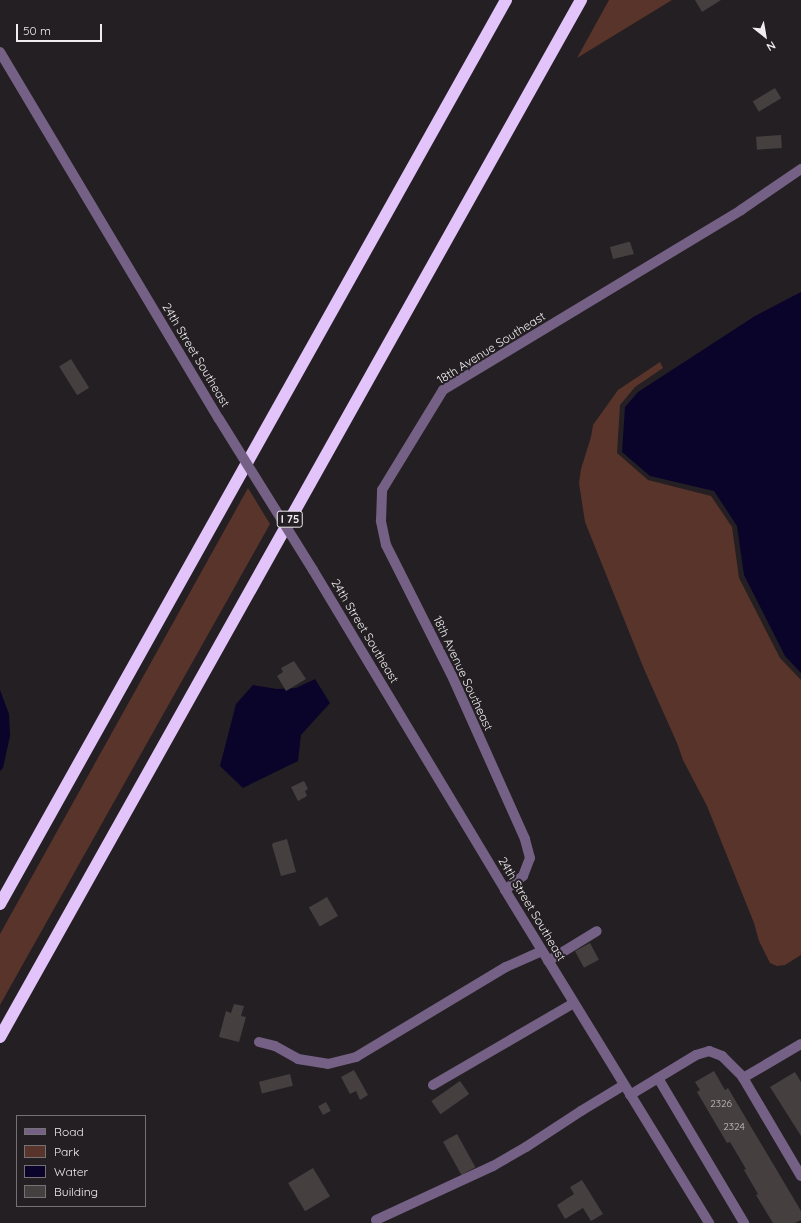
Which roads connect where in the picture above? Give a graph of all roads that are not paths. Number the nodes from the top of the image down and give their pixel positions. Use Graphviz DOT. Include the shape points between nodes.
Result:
graph roads {
  1 [pos="506,0"];
  2 [pos="581,0"];
  3 [pos="0,52"];
  4 [pos="801,170"];
  5 [pos="505,890"];
  6 [pos="0,904"];
  7 [pos="597,931"];
  8 [pos="542,951"];
  9 [pos="548,961"];
  10 [pos="574,1003"];
  11 [pos="0,1037"];
  12 [pos="259,1042"];
  13 [pos="801,1044"];
  14 [pos="658,1078"];
  15 [pos="743,1078"];
  16 [pos="433,1085"];
  17 [pos="624,1085"];
  18 [pos="630,1096"];
  19 [pos="801,1176"];
  20 [pos="376,1220"];
  21 [pos="709,1223"];
  22 [pos="744,1223"];
  1 -- 6 [label="highway"];
  2 -- 11 [label="highway, I 75"];
  3 -- 5 [label="street, 24th Street Southeast, bridge"];
  4 -- 5 [label="street, 18th Avenue Southeast" via="741,210 443,390 382,490 381,521 386,545 453,678 525,839 530,858 523,876"];
  5 -- 8 [label="street, 24th Street Southeast"];
  7 -- 9 [label="street"];
  8 -- 9 [label="street, 24th Street Southeast"];
  8 -- 12 [label="street" via="506,967 356,1057 328,1064 298,1059 275,1046"];
  9 -- 10 [label="street, 24th Street Southeast"];
  10 -- 16 [label="street"];
  10 -- 17 [label="street, 24th Street Southeast"];
  13 -- 15 [label="street"];
  14 -- 15 [label="street" via="696,1055 709,1051 722,1056"];
  14 -- 18 [label="street"];
  14 -- 22 [label="street"];
  15 -- 19 [label="street"];
  17 -- 18 [label="street, 24th Street Southeast"];
  17 -- 20 [label="street" via="526,1148 493,1166"];
  18 -- 21 [label="street, 24th Street Southeast"];
}
